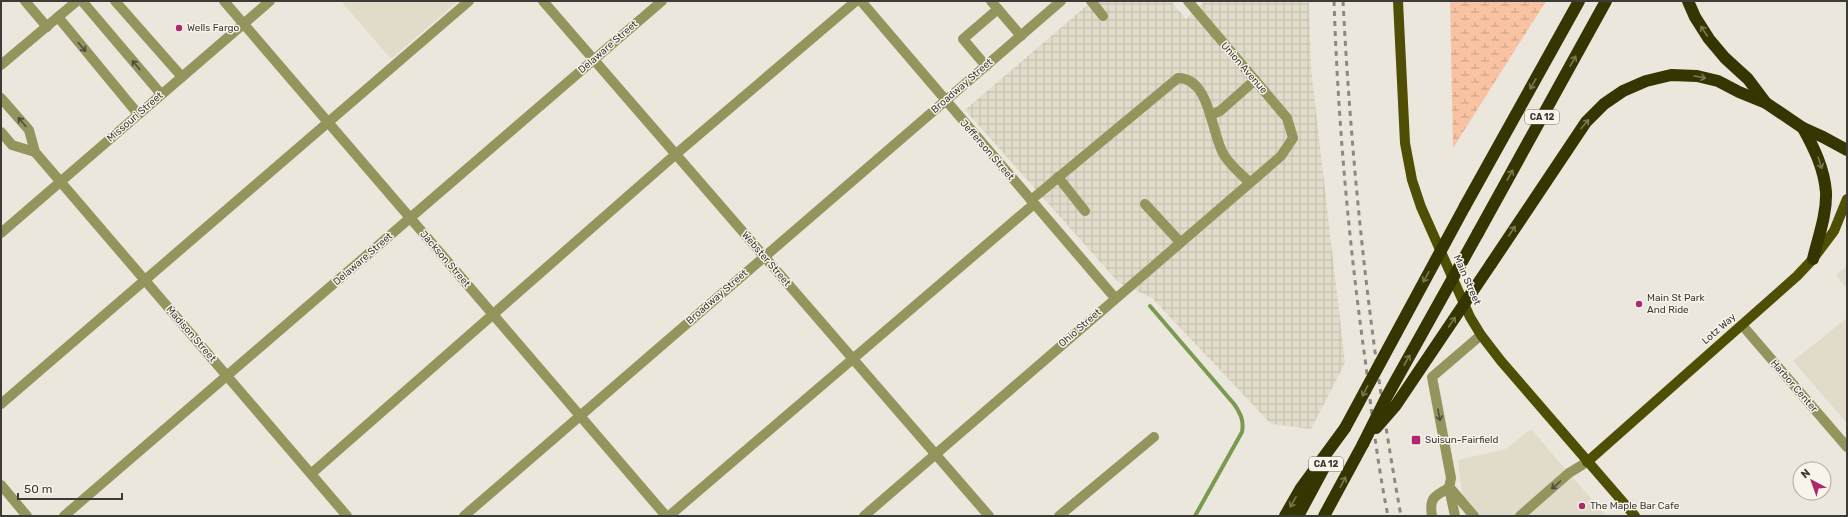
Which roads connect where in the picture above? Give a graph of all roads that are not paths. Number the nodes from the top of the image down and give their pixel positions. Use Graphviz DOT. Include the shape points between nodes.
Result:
graph roads {
  1 [pos="25,1"];
  2 [pos="82,1"];
  3 [pos="115,1"];
  4 [pos="224,1"];
  5 [pos="270,1"];
  6 [pos="469,1"];
  7 [pos="543,1"];
  8 [pos="662,1"];
  9 [pos="856,1"];
  10 [pos="861,1"];
  11 [pos="1091,1"];
  12 [pos="1398,1"];
  13 [pos="1579,1"];
  14 [pos="1606,1"];
  15 [pos="1688,1"];
  16 [pos="72,2"];
  17 [pos="1057,2"];
  18 [pos="1192,2"];
  19 [pos="995,5"];
  20 [pos="1103,16"];
  21 [pos="58,17"];
  22 [pos="243,24"];
  23 [pos="47,26"];
  24 [pos="1021,36"];
  25 [pos="594,60"];
  26 [pos="1,65"];
  27 [pos="986,66"];
  28 [pos="182,77"];
  29 [pos="1255,80"];
  30 [pos="162,94"];
  31 [pos="1,98"];
  32 [pos="945,101"];
  33 [pos="1766,103"];
  34 [pos="138,114"];
  35 [pos="1210,115"];
  36 [pos="328,122"];
  37 [pos="1802,128"];
  38 [pos="1,132"];
  39 [pos="1294,138"];
  40 [pos="1847,150"];
  41 [pos="35,152"];
  42 [pos="676,154"];
  43 [pos="1058,177"];
  44 [pos="60,181"];
  45 [pos="1250,182"];
  46 [pos="1847,199"];
  47 [pos="1032,202"];
  48 [pos="1145,204"];
  49 [pos="1085,211"];
  50 [pos="410,218"];
  51 [pos="1,233"];
  52 [pos="1180,242"];
  53 [pos="764,257"];
  54 [pos="1813,259"];
  55 [pos="145,280"];
  56 [pos="1115,298"];
  57 [pos="493,315"];
  58 [pos="1742,325"];
  59 [pos="1481,335"];
  60 [pos="852,359"];
  61 [pos="227,375"];
  62 [pos="1,404"];
  63 [pos="579,417"];
  64 [pos="1345,428"];
  65 [pos="1154,437"];
  66 [pos="1363,444"];
  67 [pos="1847,447"];
  68 [pos="936,454"];
  69 [pos="1587,462"];
  70 [pos="312,473"];
  71 [pos="1,485"];
  72 [pos="1449,488"];
  73 [pos="27,516"];
  74 [pos="64,516"];
  75 [pos="347,516"];
  76 [pos="464,516"];
  77 [pos="666,516"];
  78 [pos="669,516"];
  79 [pos="864,516"];
  80 [pos="989,516"];
  81 [pos="1059,516"];
  82 [pos="1285,516"];
  83 [pos="1298,516"];
  84 [pos="1324,516"];
  85 [pos="1432,516"];
  86 [pos="1455,516"];
  87 [pos="1474,516"];
  88 [pos="1520,516"];
  89 [pos="1635,516"];
  1 -- 23 [label="street"];
  30 -- 2 [label="street, one-way"];
  3 -- 28 [label="street"];
  4 -- 22 [label="street, Jackson Street"];
  5 -- 22 [label="street, Missouri Street"];
  6 -- 36 [label="street"];
  7 -- 25 [label="street, Webster Street"];
  8 -- 25 [label="street, Delaware Street"];
  9 -- 42 [label="street"];
  10 -- 32 [label="street, Jefferson Street"];
  11 -- 20 [label="street"];
  12 -- 59 [label="main road, Main Street" via="1405,143 1412,180 1421,207 1470,317"];
  13 -- 64 [label="highway, CA 12, one-way, bridge"];
  66 -- 14 [label="highway, CA 12, one-way, bridge"];
  33 -- 15 [label="highway, one-way" via="1748,79 1709,39"];
  16 -- 21 [label="street"];
  17 -- 24 [label="street, Broadway Street"];
  18 -- 29 [label="street, Union Avenue"];
  19 -- 24 [label="street"];
  19 -- 27 [label="street" via="963,39"];
  21 -- 23 [label="street"];
  21 -- 34 [label="street, one-way"];
  22 -- 28 [label="street, Missouri Street"];
  22 -- 36 [label="street, Jackson Street"];
  23 -- 26 [label="street"];
  24 -- 27 [label="street, Broadway Street"];
  25 -- 42 [label="street, Webster Street"];
  25 -- 50 [label="street, Delaware Street"];
  27 -- 32 [label="street, Broadway Street"];
  28 -- 30 [label="street, Missouri Street"];
  29 -- 35 [label="street" via="1220,111"];
  29 -- 39 [label="street, Union Avenue" via="1287,118"];
  30 -- 34 [label="street, Missouri Street"];
  41 -- 31 [label="street, Madison Street, one-way" via="29,130"];
  32 -- 47 [label="street, Jefferson Street"];
  32 -- 53 [label="street, Broadway Street"];
  33 -- 37 [label="highway"];
  66 -- 33 [label="highway, one-way, bridge" via="1396,405 1586,122 1604,104 1646,80 1671,76 1697,76 1718,81"];
  34 -- 44 [label="street, Missouri Street"];
  35 -- 43 [label="street" via="1205,100 1196,87 1184,78 1178,78"];
  35 -- 45 [label="street" via="1224,155"];
  36 -- 50 [label="street, Jackson Street"];
  36 -- 55 [label="street"];
  37 -- 40 [label="highway"];
  37 -- 54 [label="highway, one-way" via="1821,164 1826,193"];
  38 -- 41 [label="street" via="12,144"];
  39 -- 45 [label="street, Ohio Street" via="1281,156"];
  41 -- 44 [label="street, Madison Street"];
  42 -- 53 [label="street, Webster Street"];
  42 -- 57 [label="street"];
  43 -- 47 [label="street"];
  43 -- 49 [label="street"];
  44 -- 51 [label="street, Missouri Street"];
  44 -- 55 [label="street, Madison Street"];
  45 -- 52 [label="street, Ohio Street"];
  46 -- 54 [label="main road, Lotz Way" via="1834,231"];
  47 -- 56 [label="street, Jefferson Street"];
  47 -- 60 [label="street"];
  48 -- 52 [label="street"];
  50 -- 57 [label="street, Jackson Street"];
  50 -- 61 [label="street, Delaware Street"];
  52 -- 56 [label="street, Ohio Street"];
  53 -- 60 [label="street, Webster Street"];
  53 -- 63 [label="street, Broadway Street"];
  54 -- 58 [label="main road, Lotz Way"];
  55 -- 61 [label="street, Madison Street"];
  55 -- 62 [label="street"];
  56 -- 68 [label="street, Ohio Street"];
  57 -- 63 [label="street, Jackson Street"];
  57 -- 70 [label="street"];
  58 -- 67 [label="street, Harbor Center"];
  58 -- 69 [label="main road, Lotz Way"];
  59 -- 69 [label="main road, Main Street"];
  59 -- 72 [label="street, one-way" via="1432,377 1451,478"];
  60 -- 68 [label="street, Webster Street"];
  60 -- 78 [label="street"];
  61 -- 70 [label="street, Madison Street"];
  61 -- 74 [label="street, Delaware Street"];
  63 -- 76 [label="street, Broadway Street"];
  63 -- 77 [label="street, Jackson Street"];
  64 -- 82 [label="highway, one-way" via="1301,488"];
  64 -- 83 [label="highway, CA 12"];
  65 -- 81 [label="street"];
  84 -- 66 [label="highway, CA 12, one-way"];
  68 -- 79 [label="street, Ohio Street"];
  68 -- 80 [label="street, Webster Street"];
  69 -- 88 [label="street, one-way" via="1569,473"];
  69 -- 89 [label="main road, Main Street"];
  70 -- 75 [label="street, Madison Street"];
  71 -- 73 [label="street"];
  72 -- 85 [label="street" via="1431,502"];
  72 -- 86 [label="street"];
  72 -- 87 [label="street"];
}
